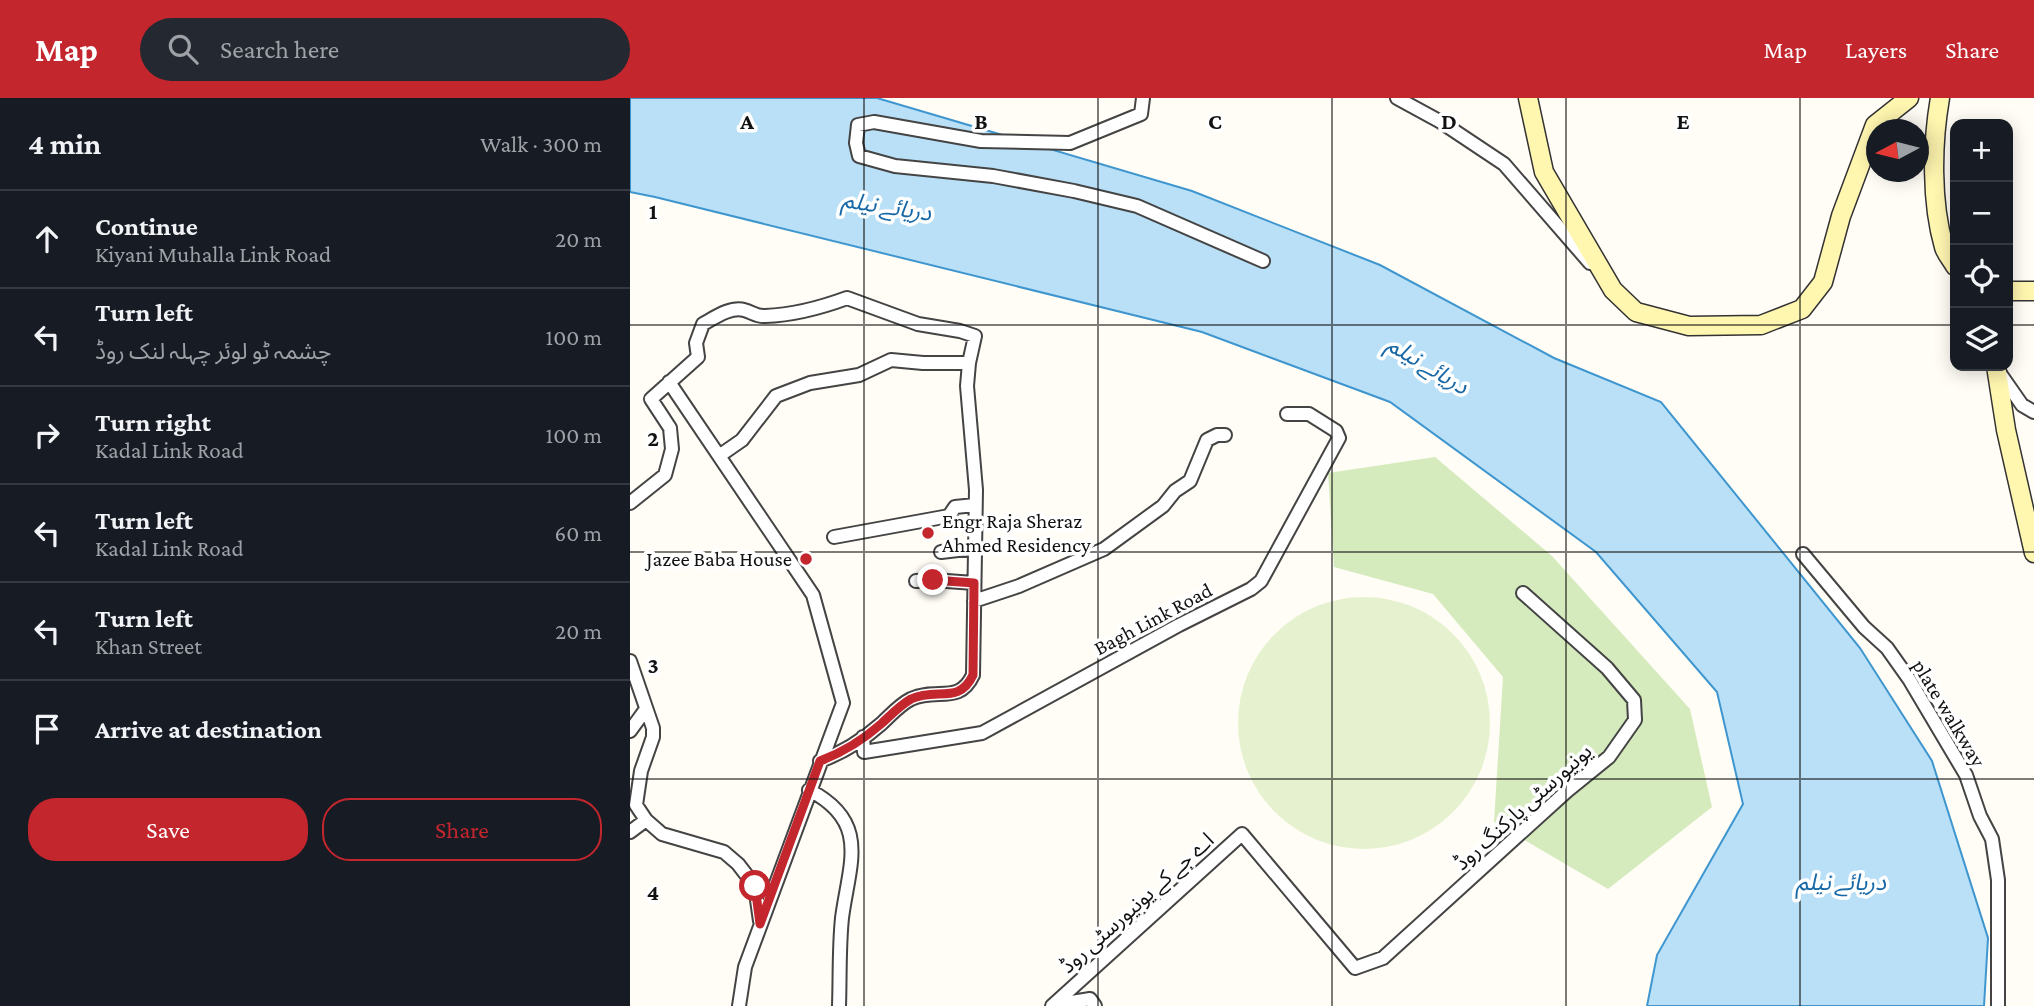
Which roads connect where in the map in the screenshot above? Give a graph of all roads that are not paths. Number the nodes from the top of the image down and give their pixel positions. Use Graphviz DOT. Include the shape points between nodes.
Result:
graph roads {
  1 [pos="1143,98"];
  2 [pos="1397,98"];
  3 [pos="1528,98"];
  4 [pos="1909,98"];
  5 [pos="1940,98"];
  6 [pos="1950,258"];
  7 [pos="1263,261"];
  8 [pos="1613,290"];
  9 [pos="2034,290"];
  10 [pos="2013,291"];
  11 [pos="968,363"];
  12 [pos="1997,371"];
  13 [pos="1999,371"];
  14 [pos="669,383"];
  15 [pos="2034,411"];
  16 [pos="1287,414"];
  17 [pos="1224,435"];
  18 [pos="719,456"];
  19 [pos="630,503"];
  20 [pos="975,505"];
  21 [pos="834,537"];
  22 [pos="975,548"];
  23 [pos="941,552"];
  24 [pos="2034,553"];
  25 [pos="1803,554"];
  26 [pos="916,581"];
  27 [pos="974,583"];
  28 [pos="1522,593"];
  29 [pos="974,601"];
  30 [pos="630,662"];
  31 [pos="646,709"];
  32 [pos="630,731"];
  33 [pos="863,737"];
  34 [pos="820,761"];
  35 [pos="809,790"];
  36 [pos="646,820"];
  37 [pos="630,832"];
  38 [pos="760,924"];
  39 [pos="1355,968"];
  40 [pos="739,1006"];
  41 [pos="839,1006"];
  42 [pos="1053,1006"];
  43 [pos="1095,1006"];
  44 [pos="1998,1006"];
  1 -- 7 [label="street" via="1141,114 1070,143 981,141 874,122 858,125 856,143 859,156 895,166 993,176 1137,206"];
  2 -- 8 [label="street" via="1504,164"];
  3 -- 8 [label="street" via="1544,172"];
  4 -- 8 [label="street" via="1875,125 1841,216 1823,282 1802,309 1761,325 1689,326 1636,312"];
  5 -- 6 [label="street" via="1933,185"];
  9 -- 10 [label="street"];
  11 -- 14 [label="street" via="975,336 918,324 846,298 770,316 741,309 725,312 703,324 696,343 698,357"];
  11 -- 18 [label="street" via="891,360 859,374 810,383 776,396 742,440"];
  11 -- 20 [label="street"];
  12 -- 24 [label="street"];
  13 -- 15 [label="street" via="2022,405"];
  14 -- 18 [label="street"];
  14 -- 19 [label="street" via="651,399 670,428 672,449 665,475"];
  16 -- 33 [label="street, Bagh Link Road" via="1309,414 1336,431 1339,438 1261,581 1251,589 982,733 864,752"];
  17 -- 29 [label="street" via="1207,440 1190,481 1104,550"];
  18 -- 34 [label="street" via="813,595 843,703"];
  20 -- 21 [label="street" via="955,508 949,516"];
  20 -- 22 [label="street"];
  22 -- 23 [label="street"];
  22 -- 27 [label="street"];
  25 -- 44 [label="street, plate walkway" via="1887,648 1966,775 1992,839 1998,880"];
  26 -- 27 [label="street"];
  27 -- 29 [label="street"];
  28 -- 39 [label="street, یونیورسٹی پارکنگ روڈ" via="1607,668 1634,700 1635,719 1609,757 1392,950"];
  29 -- 33 [label="street" via="973,675 968,685 961,691 913,698"];
  30 -- 31 [label="street"];
  31 -- 32 [label="street"];
  31 -- 36 [label="street" via="653,737 636,805"];
  33 -- 34 [label="street"];
  34 -- 35 [label="street"];
  35 -- 38 [label="street"];
  35 -- 41 [label="street" via="844,817 852,845 842,921"];
  36 -- 37 [label="street"];
  36 -- 38 [label="street" via="663,834 724,852 738,864 755,886"];
  38 -- 40 [label="street" via="745,967"];
  39 -- 42 [label="street, اے جے کے یونیورسٹی روڈ" via="1242,834"];
  42 -- 43 [label="street, اے جے کے یونیورسٹی روڈ" via="1090,999"];
}
